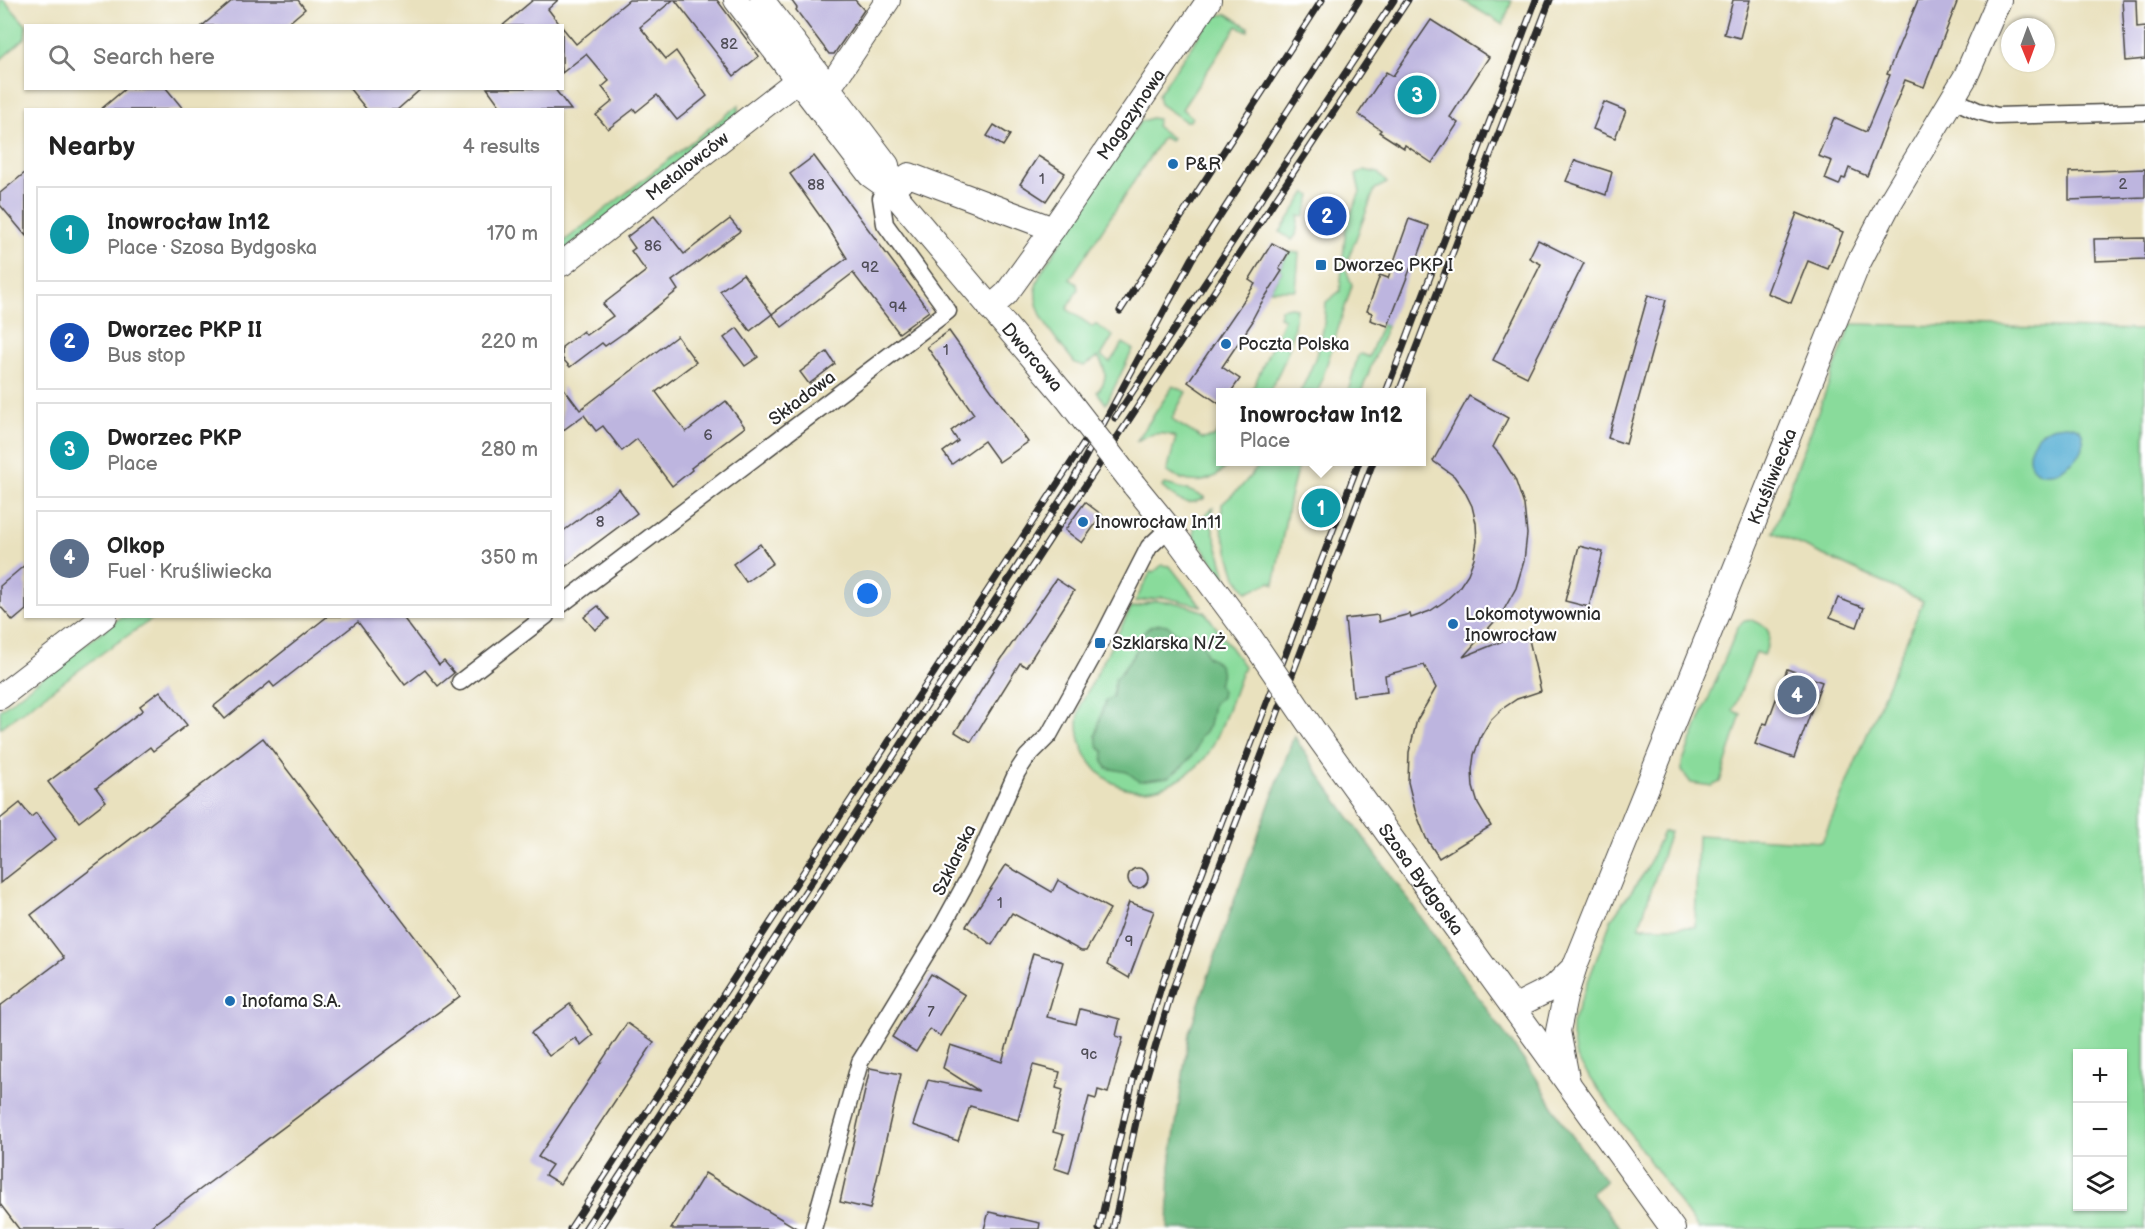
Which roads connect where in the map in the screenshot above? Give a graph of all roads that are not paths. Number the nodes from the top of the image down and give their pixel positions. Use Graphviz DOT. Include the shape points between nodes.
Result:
graph roads {
  1 [pos="736,0"];
  2 [pos="762,0"];
  3 [pos="888,0"];
  4 [pos="1209,0"];
  5 [pos="1999,0"];
  6 [pos="812,84"];
  7 [pos="1952,99"];
  8 [pos="2145,112"];
  9 [pos="891,190"];
  10 [pos="1053,229"];
  11 [pos="564,263"];
  12 [pos="990,308"];
  13 [pos="1169,528"];
  14 [pos="564,602"];
  15 [pos="102,618"];
  16 [pos="543,618"];
  17 [pos="460,682"];
  18 [pos="0,698"];
  19 [pos="1575,966"];
  20 [pos="1514,1007"];
  21 [pos="1568,1083"];
  22 [pos="813,1229"];
  23 [pos="1673,1229"];
  1 -- 6 [label="main road, Dworcowa"];
  2 -- 6 [label="main road, Dworcowa"];
  3 -- 6 [label="main road, Metalowców" via="835,79"];
  4 -- 10 [label="main road, Magazynowa"];
  5 -- 7 [label="main road, Kruśliwiecka"];
  6 -- 9 [label="main road, Dworcowa" via="887,165"];
  6 -- 11 [label="main road, Metalowców"];
  7 -- 8 [label="street" via="1997,116"];
  7 -- 19 [label="main road, Kruśliwiecka" via="1858,264"];
  9 -- 10 [label="main road" via="909,175"];
  9 -- 12 [label="main road, Dworcowa"];
  9 -- 14 [label="street, Składowa" via="881,198 885,224 948,311"];
  10 -- 12 [label="main road, Magazynowa" via="1006,294"];
  12 -- 13 [label="main road, Dworcowa, bridge"];
  13 -- 20 [label="main road, Szosa Bydgoska, bridge"];
  13 -- 22 [label="street, Szklarska" via="1149,547 1049,735 1017,772 973,870 860,1062"];
  15 -- 18 [label="main road"];
  16 -- 17 [label="street"];
  19 -- 20 [label="main road, Kruśliwiecka" via="1554,987"];
  19 -- 21 [label="main road, Kruśliwiecka" via="1558,1031"];
  20 -- 21 [label="main road, Szosa Bydgoska"];
  21 -- 23 [label="main road, Szosa Bydgoska"];
}
